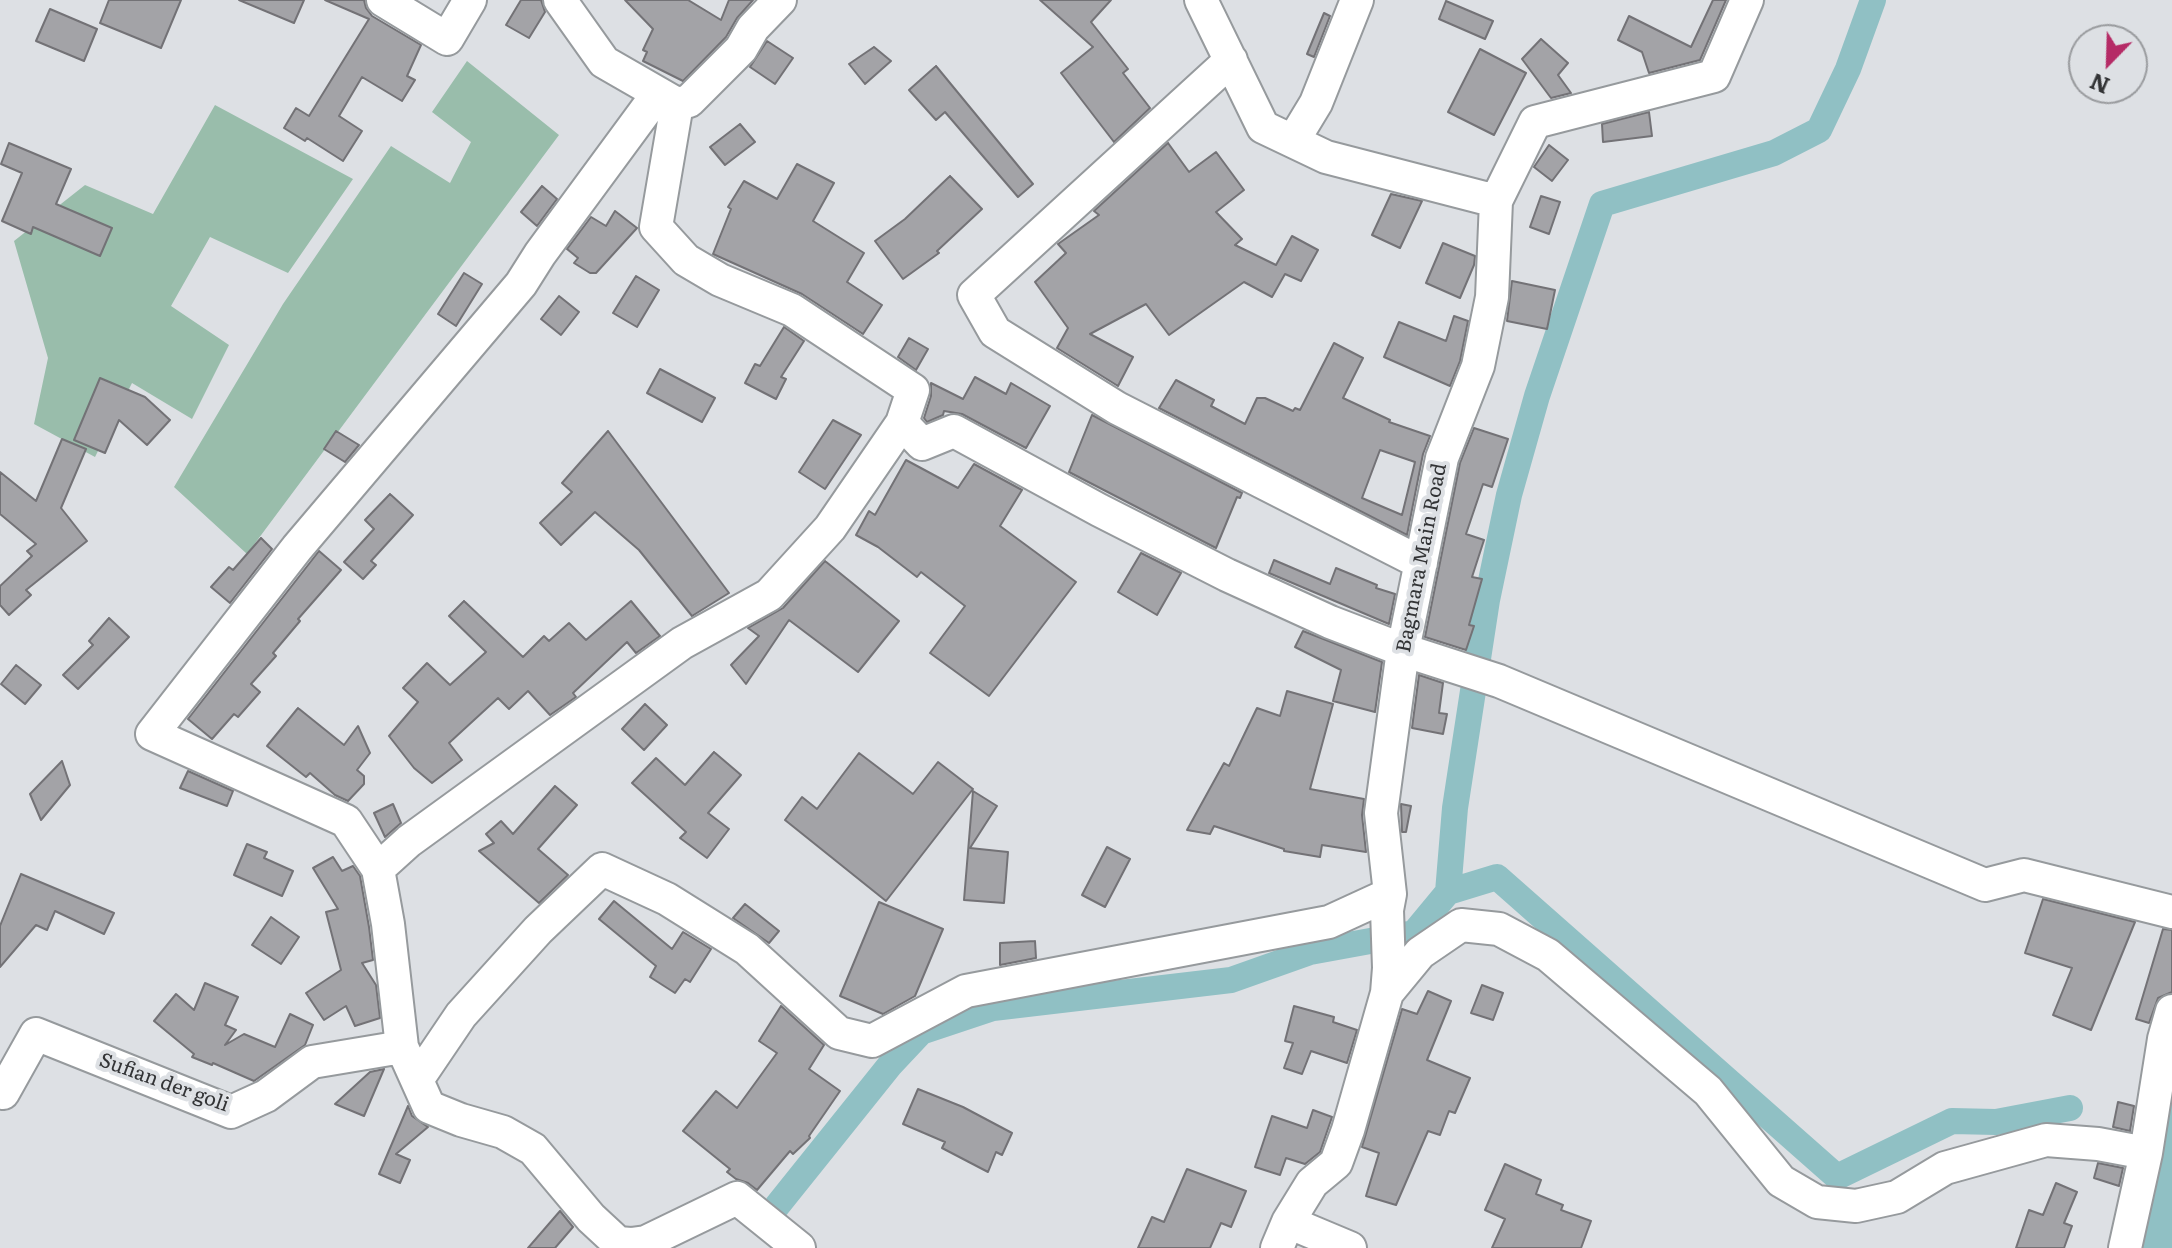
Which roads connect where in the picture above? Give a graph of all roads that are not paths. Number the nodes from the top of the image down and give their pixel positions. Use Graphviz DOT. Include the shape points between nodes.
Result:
graph roads {
  1 [pos="383,0"];
  2 [pos="470,0"];
  3 [pos="560,0"];
  4 [pos="780,0"];
  5 [pos="1201,0"];
  6 [pos="1357,0"];
  7 [pos="1747,0"];
  8 [pos="1231,60"];
  9 [pos="667,100"];
  10 [pos="1293,141"];
  11 [pos="1496,201"];
  12 [pos="902,423"];
  13 [pos="1421,563"];
  14 [pos="1403,650"];
  15 [pos="378,869"];
  16 [pos="1389,902"];
  17 [pos="2172,912"];
  18 [pos="1388,980"];
  19 [pos="2172,1011"];
  20 [pos="402,1047"];
  21 [pos="417,1080"];
  22 [pos="0,1088"];
  23 [pos="2146,1153"];
  24 [pos="1282,1235"];
  25 [pos="776,1242"];
  26 [pos="1350,1248"];
  27 [pos="2125,1248"];
  1 -- 2 [label="street" via="447,39"];
  3 -- 9 [label="street" via="604,62"];
  4 -- 9 [label="street" via="689,101"];
  5 -- 8 [label="street"];
  6 -- 10 [label="street" via="1316,103"];
  7 -- 11 [label="street, Bagmara Main Road" via="1714,76 1535,122"];
  8 -- 10 [label="street" via="1263,127"];
  8 -- 13 [label="street" via="974,295 995,332 1117,408"];
  9 -- 12 [label="street" via="656,227 686,260 792,310 913,390"];
  9 -- 15 [label="street" via="521,284 297,548 152,734 346,821"];
  10 -- 11 [label="street" via="1326,157"];
  11 -- 13 [label="street, Bagmara Main Road" via="1492,297 1478,366 1442,458"];
  12 -- 14 [label="street" via="922,444 954,431 1227,575"];
  12 -- 15 [label="street" via="830,528 769,595 682,643"];
  13 -- 14 [label="street, Bagmara Main Road"];
  14 -- 16 [label="street, Bagmara Main Road" via="1381,813"];
  14 -- 17 [label="street" via="1499,681 1985,885 2024,875"];
  15 -- 20 [label="street"];
  16 -- 18 [label="street, Bagmara Main Road"];
  16 -- 21 [label="street" via="1329,922 966,991 872,1041 839,1033 747,949 667,899 602,869 461,1015"];
  18 -- 23 [label="street" via="1461,925 1499,929 1548,955 1708,1091 1781,1181 1817,1202 1856,1206 1897,1197 1945,1168 2046,1140"];
  18 -- 24 [label="street, Bagmara Main Road" via="1336,1163 1312,1183"];
  19 -- 23 [label="street"];
  20 -- 21 [label="street"];
  20 -- 22 [label="street, Sufian der goli" via="312,1062 266,1096 231,1112 36,1034 3,1093"];
  21 -- 25 [label="street" via="429,1107 503,1132 533,1149 618,1243 646,1242 737,1198"];
  23 -- 27 [label="street"];
  24 -- 26 [label="street"];
}
